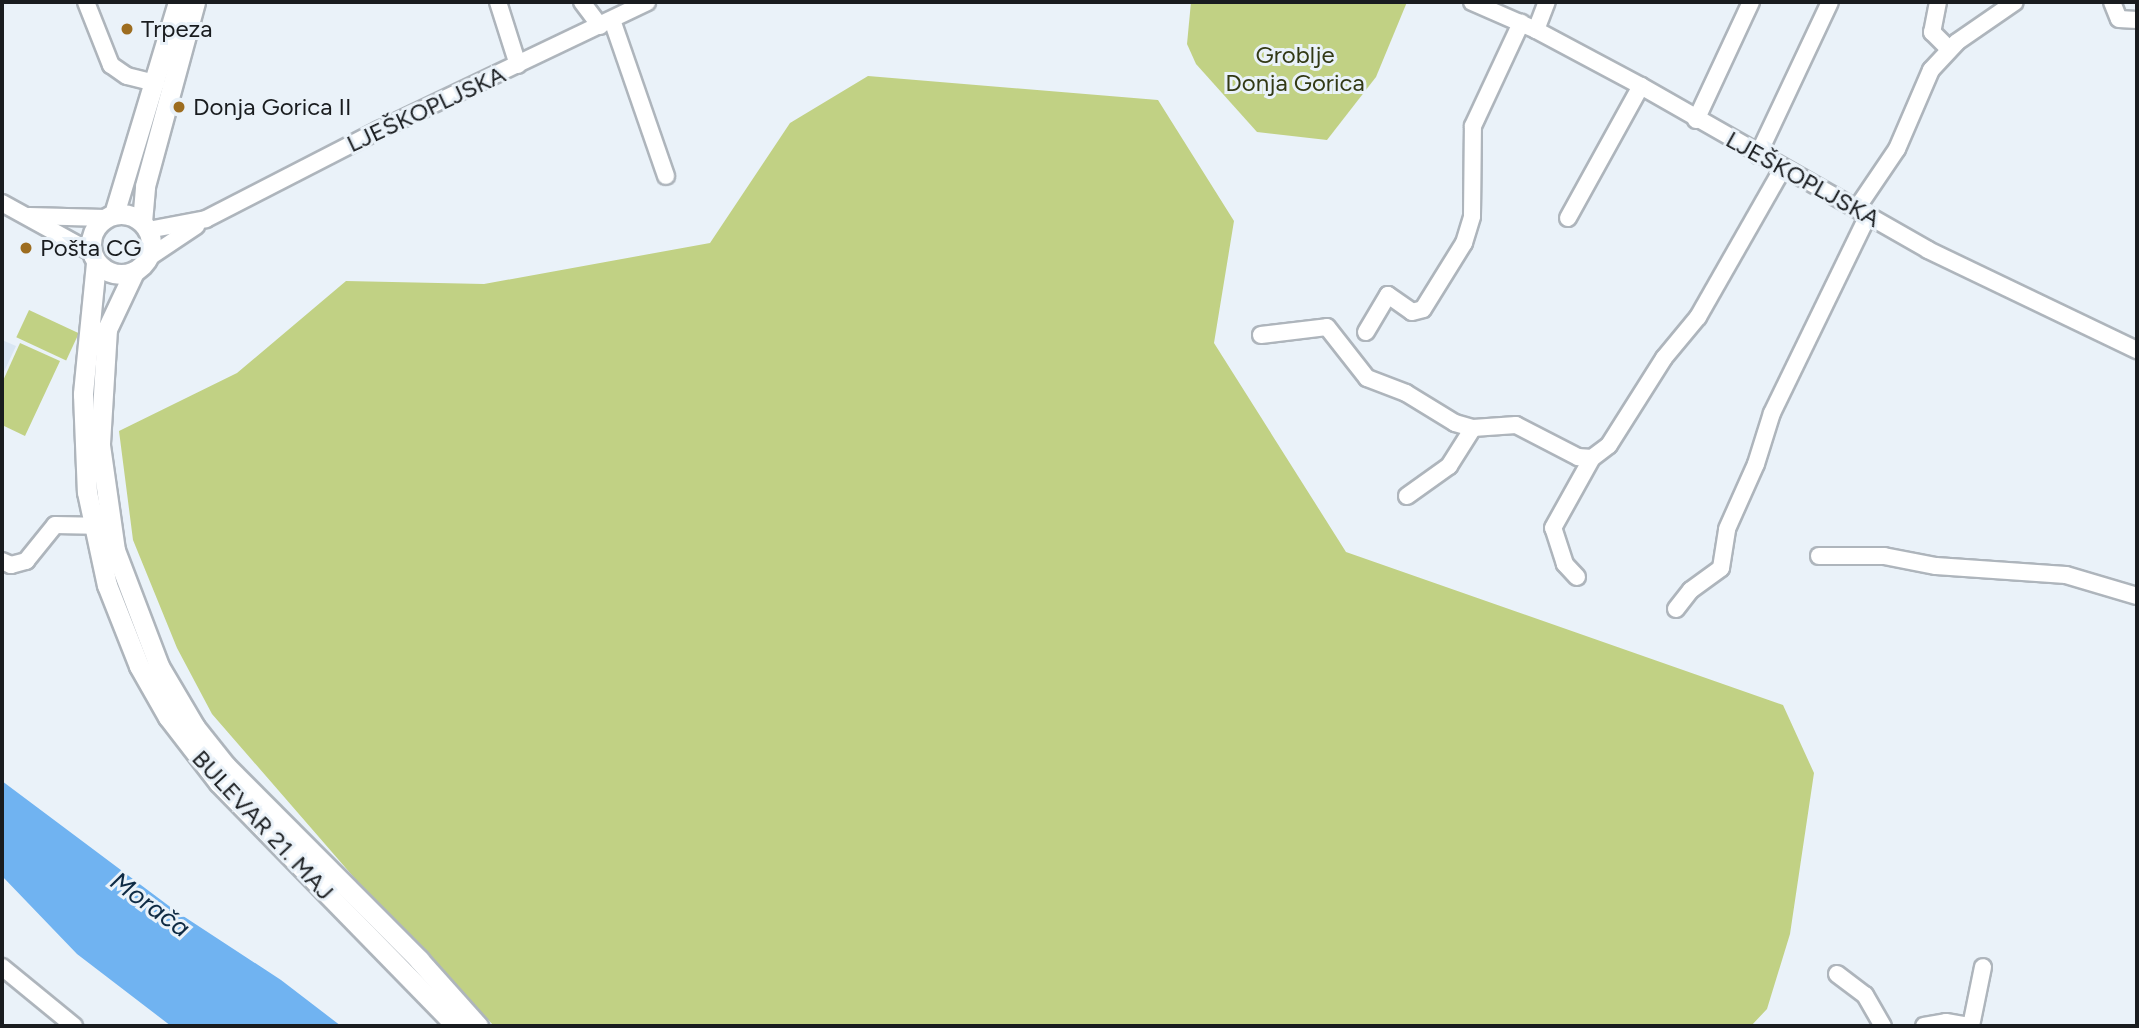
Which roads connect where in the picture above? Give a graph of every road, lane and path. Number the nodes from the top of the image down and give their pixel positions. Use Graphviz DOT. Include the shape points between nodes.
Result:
graph roads {
  1 [pos="86,2"];
  2 [pos="178,2"];
  3 [pos="195,2"];
  4 [pos="498,2"];
  5 [pos="582,2"];
  6 [pos="647,2"];
  7 [pos="1472,2"];
  8 [pos="1546,2"];
  9 [pos="1751,2"];
  10 [pos="1830,2"];
  11 [pos="1938,2"];
  12 [pos="2015,2"];
  13 [pos="2112,2"];
  14 [pos="2137,20"];
  15 [pos="606,23"];
  16 [pos="1528,26"];
  17 [pos="1949,49"];
  18 [pos="518,65"];
  19 [pos="156,83"];
  20 [pos="1641,86"];
  21 [pos="1696,120"];
  22 [pos="1758,156"];
  23 [pos="1782,170"];
  24 [pos="666,176"];
  25 [pos="2,203"];
  26 [pos="1862,212"];
  27 [pos="29,216"];
  28 [pos="110,216"];
  29 [pos="1568,218"];
  30 [pos="206,219"];
  31 [pos="145,226"];
  32 [pos="94,257"];
  33 [pos="141,265"];
  34 [pos="1366,332"];
  35 [pos="1261,335"];
  36 [pos="2137,350"];
  37 [pos="1473,428"];
  38 [pos="1592,458"];
  39 [pos="1407,496"];
  40 [pos="94,526"];
  41 [pos="1819,556"];
  42 [pos="2,561"];
  43 [pos="1577,577"];
  44 [pos="2137,596"];
  45 [pos="1676,610"];
  46 [pos="2,967"];
  47 [pos="1983,967"];
  48 [pos="1837,974"];
  49 [pos="74,1026"];
  50 [pos="456,1026"];
  51 [pos="478,1026"];
  52 [pos="1883,1026"];
  53 [pos="1924,1026"];
  54 [pos="1970,1026"];
  1 -- 19 [label="street" via="111,65 127,76"];
  2 -- 19 [label="main road, BULEVAR 21. MAJ"];
  3 -- 31 [label="main road, BULEVAR 21. MAJ" via="145,187"];
  4 -- 18 [label="street"];
  5 -- 15 [label="street"];
  6 -- 15 [label="street, LJEŠKOPLJSKA"];
  7 -- 16 [label="street, LJEŠKOPLJSKA"];
  8 -- 16 [label="street"];
  9 -- 21 [label="street"];
  10 -- 22 [label="street"];
  11 -- 17 [label="street" via="1932,32"];
  12 -- 17 [label="street"];
  13 -- 14 [label="street" via="2119,19"];
  15 -- 18 [label="street, LJEŠKOPLJSKA"];
  15 -- 24 [label="street"];
  16 -- 20 [label="street, LJEŠKOPLJSKA"];
  16 -- 34 [label="street" via="1473,126 1472,216 1464,243 1423,309 1412,312 1388,295"];
  17 -- 26 [label="street" via="1926,78 1897,149"];
  18 -- 30 [label="street, LJEŠKOPLJSKA"];
  19 -- 28 [label="main road, BULEVAR 21. MAJ"];
  20 -- 21 [label="street, LJEŠKOPLJSKA"];
  20 -- 29 [label="street"];
  21 -- 22 [label="street, LJEŠKOPLJSKA"];
  22 -- 23 [label="street, LJEŠKOPLJSKA"];
  23 -- 26 [label="street, LJEŠKOPLJSKA"];
  23 -- 38 [label="street" via="1698,317 1664,358 1609,445"];
  25 -- 27 [label="street"];
  26 -- 36 [label="street, LJEŠKOPLJSKA" via="1940,256"];
  26 -- 45 [label="street" via="1772,413 1756,464 1727,529 1721,568 1684,597"];
  27 -- 28 [label="street"];
  27 -- 32 [label="street"];
  28 -- 31 [label="main road"];
  28 -- 32 [label="main road, BULEVAR 21. MAJ" via="92,232"];
  30 -- 31 [label="street, LJEŠKOPLJSKA"];
  30 -- 33 [label="street, LJEŠKOPLJSKA"];
  31 -- 33 [label="main road, BULEVAR 21. MAJ"];
  32 -- 33 [label="main road" via="113,274"];
  32 -- 40 [label="main road, BULEVAR 21. MAJ" via="82,428"];
  33 -- 51 [label="main road, BULEVAR 21. MAJ" via="107,329 100,445 115,550 154,655 195,727 226,766 419,960"];
  35 -- 37 [label="street" via="1327,327 1367,378"];
  37 -- 38 [label="street" via="1516,425 1578,457"];
  37 -- 39 [label="street" via="1449,466"];
  38 -- 43 [label="street" via="1553,528 1565,564"];
  40 -- 42 [label="street" via="55,525 26,561 11,565"];
  40 -- 50 [label="main road, BULEVAR 21. MAJ" via="125,636 183,739 219,783"];
  41 -- 44 [label="street" via="1884,556 1936,566 2066,575"];
  46 -- 49 [label="street"];
  47 -- 54 [label="street"];
  48 -- 52 [label="street" via="1865,995"];
  53 -- 54 [label="street" via="1946,1022"];
}
